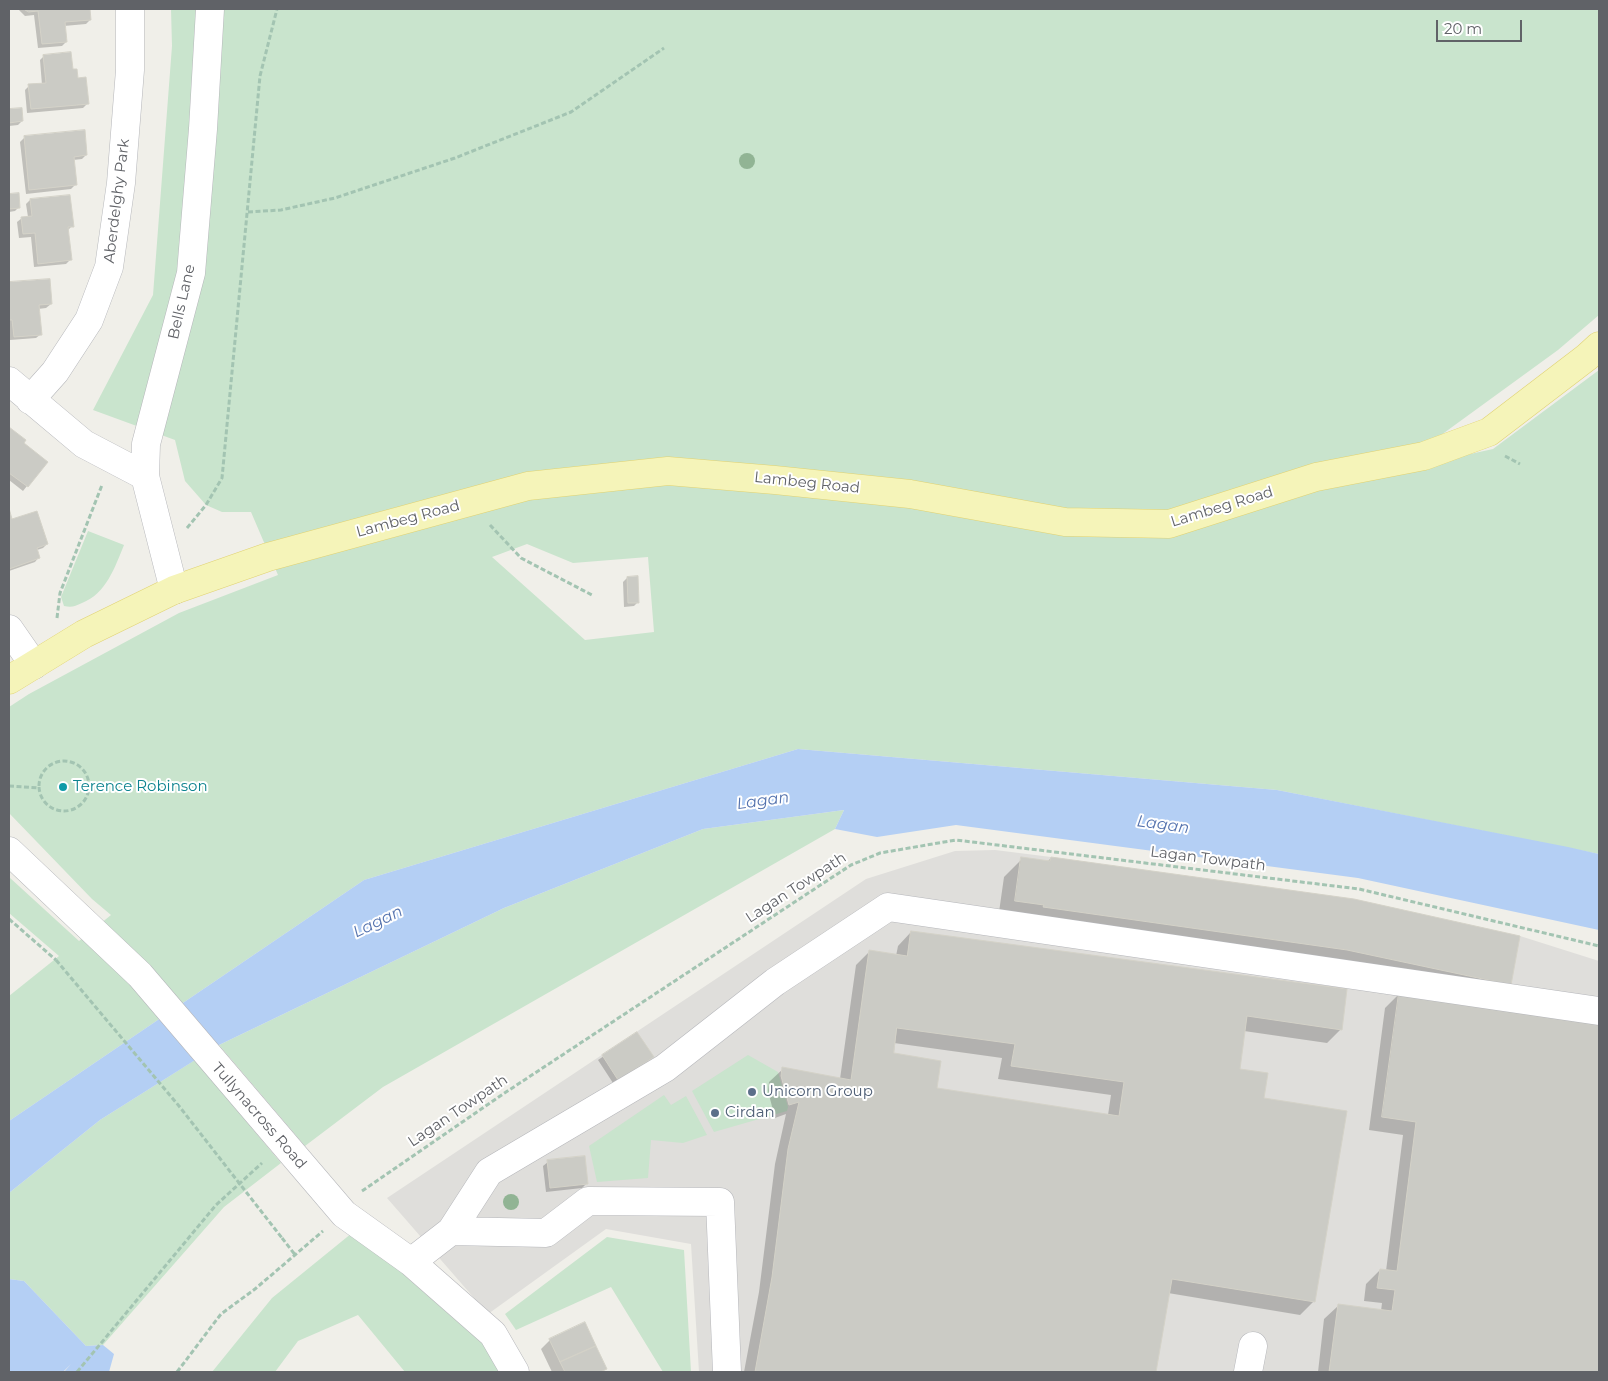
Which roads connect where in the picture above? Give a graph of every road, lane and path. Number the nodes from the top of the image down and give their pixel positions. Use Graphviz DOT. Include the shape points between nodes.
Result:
graph roads {
  1 [pos="130,9"];
  2 [pos="210,9"];
  3 [pos="278,9"];
  4 [pos="664,48"];
  5 [pos="248,212"];
  6 [pos="1599,346"];
  7 [pos="9,381"];
  8 [pos="30,400"];
  9 [pos="112,458"];
  10 [pos="145,476"];
  11 [pos="469,503"];
  12 [pos="165,556"];
  13 [pos="174,590"];
  14 [pos="592,595"];
  15 [pos="9,629"];
  16 [pos="44,659"];
  17 [pos="9,680"];
  18 [pos="9,786"];
  19 [pos="39,788"];
  20 [pos="9,851"];
  21 [pos="9,919"];
  22 [pos="1599,946"];
  23 [pos="1599,1011"];
  24 [pos="287,1148"];
  25 [pos="340,1210"];
  26 [pos="451,1231"];
  27 [pos="296,1256"];
  28 [pos="411,1262"];
  29 [pos="77,1372"];
  30 [pos="178,1372"];
  31 [pos="515,1372"];
  32 [pos="728,1372"];
  1 -- 8 [label="street, Aberdelghy Park" via="127,117 109,267 89,320 55,372"];
  2 -- 10 [label="street, Bells Lane" via="191,273 146,444"];
  3 -- 5 [label="path" via="260,76"];
  4 -- 5 [label="path" via="571,112 455,158 335,198 281,210"];
  5 -- 12 [label="path" via="222,478 206,505"];
  6 -- 11 [label="main road, Lambeg Road" via="1489,432 1424,456 1316,477 1170,524 1065,522 910,494 668,471 528,486"];
  7 -- 8 [label="street"];
  8 -- 9 [label="street" via="84,444"];
  9 -- 10 [label="street"];
  9 -- 16 [label="path" via="60,593"];
  10 -- 12 [label="street, Bells Lane"];
  11 -- 13 [label="main road, Lambeg Road" via="268,557"];
  11 -- 14 [label="path" via="521,558"];
  12 -- 13 [label="street, Bells Lane"];
  13 -- 16 [label="main road, Lambeg Road" via="84,634"];
  15 -- 16 [label="street"];
  16 -- 17 [label="main road, Lambeg Road"];
  18 -- 19 [label="path"];
  19 -- 19 [label="path" via="44,771 58,762 75,764 82,769 89,784 80,806 65,812 44,802"];
  20 -- 24 [label="street, Tullynacross Road" via="140,975"];
  21 -- 27 [label="path, bridge" via="56,960 179,1106"];
  22 -- 25 [label="path, Lagan Towpath" via="1359,889 956,840 880,854 851,864 502,1094 363,1190"];
  23 -- 26 [label="street" via="888,907 775,982 664,1068 489,1172"];
  24 -- 25 [label="street, Tullynacross Road"];
  24 -- 29 [label="path" via="216,1205"];
  25 -- 27 [label="path, Lagan Towpath"];
  25 -- 28 [label="street, Tullynacross Road"];
  26 -- 28 [label="street"];
  26 -- 32 [label="street" via="546,1233 588,1201 720,1202"];
  27 -- 30 [label="path, Lagan Towpath" via="221,1314"];
  28 -- 31 [label="street, Tullynacross Road" via="492,1334"];
}
